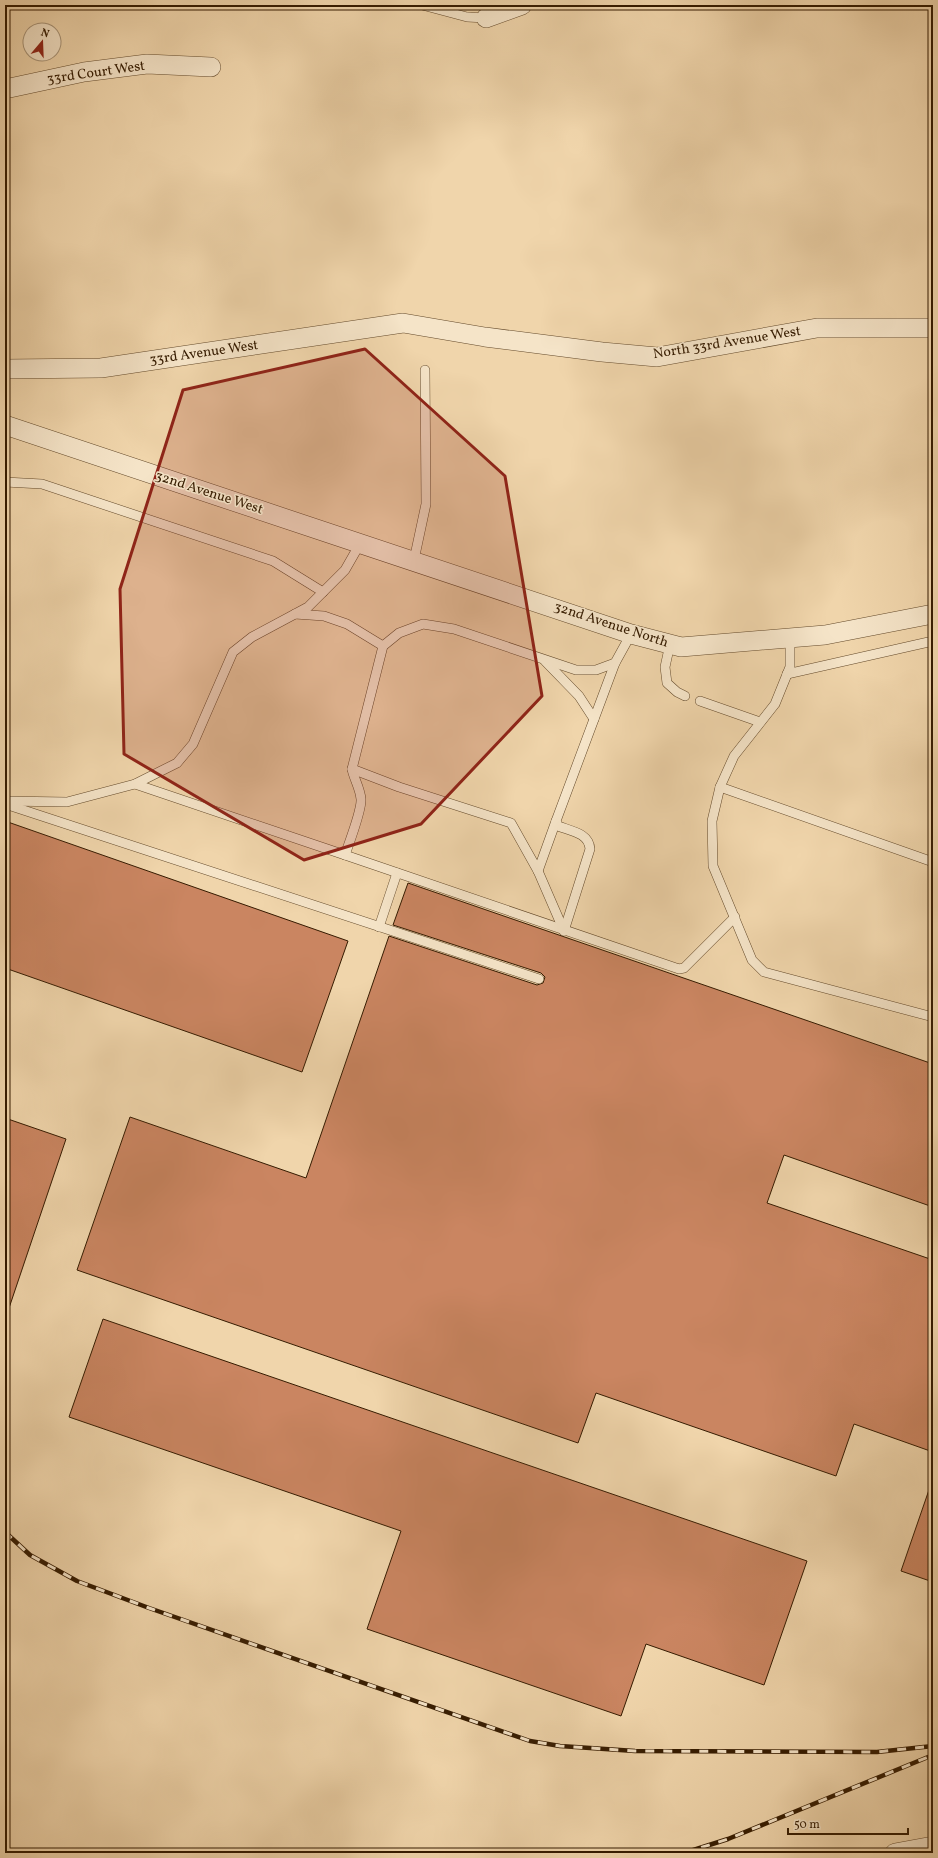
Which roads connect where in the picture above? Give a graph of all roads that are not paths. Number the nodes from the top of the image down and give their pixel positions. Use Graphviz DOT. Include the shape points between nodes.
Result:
graph roads {
  1 [pos="422,5"];
  2 [pos="522,5"];
  3 [pos="486,18"];
  4 [pos="211,67"];
  5 [pos="5,89"];
  6 [pos="403,323"];
  7 [pos="933,328"];
  8 [pos="5,369"];
  9 [pos="425,370"];
  10 [pos="5,425"];
  11 [pos="5,482"];
  12 [pos="361,542"];
  13 [pos="414,560"];
  14 [pos="323,592"];
  15 [pos="295,614"];
  16 [pos="933,614"];
  17 [pos="631,634"];
  18 [pos="790,638"];
  19 [pos="933,641"];
  20 [pos="670,644"];
  21 [pos="383,646"];
  22 [pos="541,658"];
  23 [pos="615,663"];
  24 [pos="787,674"];
  25 [pos="685,696"];
  26 [pos="700,701"];
  27 [pos="594,719"];
  28 [pos="760,722"];
  29 [pos="352,769"];
  30 [pos="135,784"];
  31 [pos="720,787"];
  32 [pos="5,801"];
  33 [pos="5,804"];
  34 [pos="556,821"];
  35 [pos="345,855"];
  36 [pos="933,862"];
  37 [pos="538,871"];
  38 [pos="397,874"];
  39 [pos="735,917"];
  40 [pos="379,927"];
  41 [pos="564,931"];
  42 [pos="539,979"];
  43 [pos="933,1017"];
  44 [pos="933,1846"];
  45 [pos="895,1853"];
  1 -- 3 [label="lane" via="467,17"];
  2 -- 3 [label="street"];
  4 -- 5 [label="street, 33rd Court West" via="147,64 84,72"];
  6 -- 7 [label="street, North 33rd Avenue West" via="485,337 657,357 817,328"];
  6 -- 8 [label="street, 33rd Avenue West" via="101,368"];
  9 -- 13 [label="lane" via="426,504"];
  10 -- 12 [label="street, 32nd Avenue West"];
  11 -- 14 [label="lane" via="42,484 273,561"];
  12 -- 13 [label="street, 32nd Avenue West"];
  12 -- 14 [label="lane" via="345,570"];
  13 -- 17 [label="street, 32nd Avenue North"];
  14 -- 15 [label="lane" via="308,607"];
  15 -- 21 [label="lane" via="324,616 347,624"];
  15 -- 30 [label="lane" via="252,637 233,652 193,744 177,763"];
  16 -- 18 [label="street, 32nd Avenue North" via="826,635"];
  17 -- 20 [label="street, 32nd Avenue North"];
  17 -- 23 [label="lane"];
  18 -- 20 [label="street, 32nd Avenue North" via="681,647"];
  18 -- 24 [label="lane" via="790,667"];
  19 -- 24 [label="lane"];
  20 -- 25 [label="lane" via="665,667 667,683"];
  21 -- 22 [label="lane" via="399,633 423,624 454,629"];
  21 -- 29 [label="lane"];
  22 -- 23 [label="lane" via="576,670 596,670"];
  22 -- 27 [label="lane" via="579,696"];
  23 -- 27 [label="lane"];
  24 -- 28 [label="lane" via="775,704"];
  26 -- 28 [label="lane"];
  27 -- 34 [label="lane"];
  28 -- 31 [label="lane" via="734,756"];
  29 -- 35 [label="lane" via="361,800"];
  29 -- 37 [label="lane" via="399,787 510,822"];
  30 -- 32 [label="lane" via="67,802"];
  30 -- 35 [label="lane"];
  31 -- 36 [label="lane"];
  31 -- 39 [label="lane" via="712,821 713,866"];
  33 -- 40 [label="lane"];
  34 -- 37 [label="lane"];
  34 -- 41 [label="lane" via="558,826 590,841 590,849"];
  35 -- 38 [label="lane"];
  37 -- 41 [label="lane"];
  38 -- 40 [label="lane"];
  38 -- 41 [label="lane"];
  39 -- 41 [label="lane" via="682,969"];
  39 -- 43 [label="lane" via="752,960 764,972"];
  40 -- 42 [label="lane"];
  44 -- 45 [label="street"];
}
